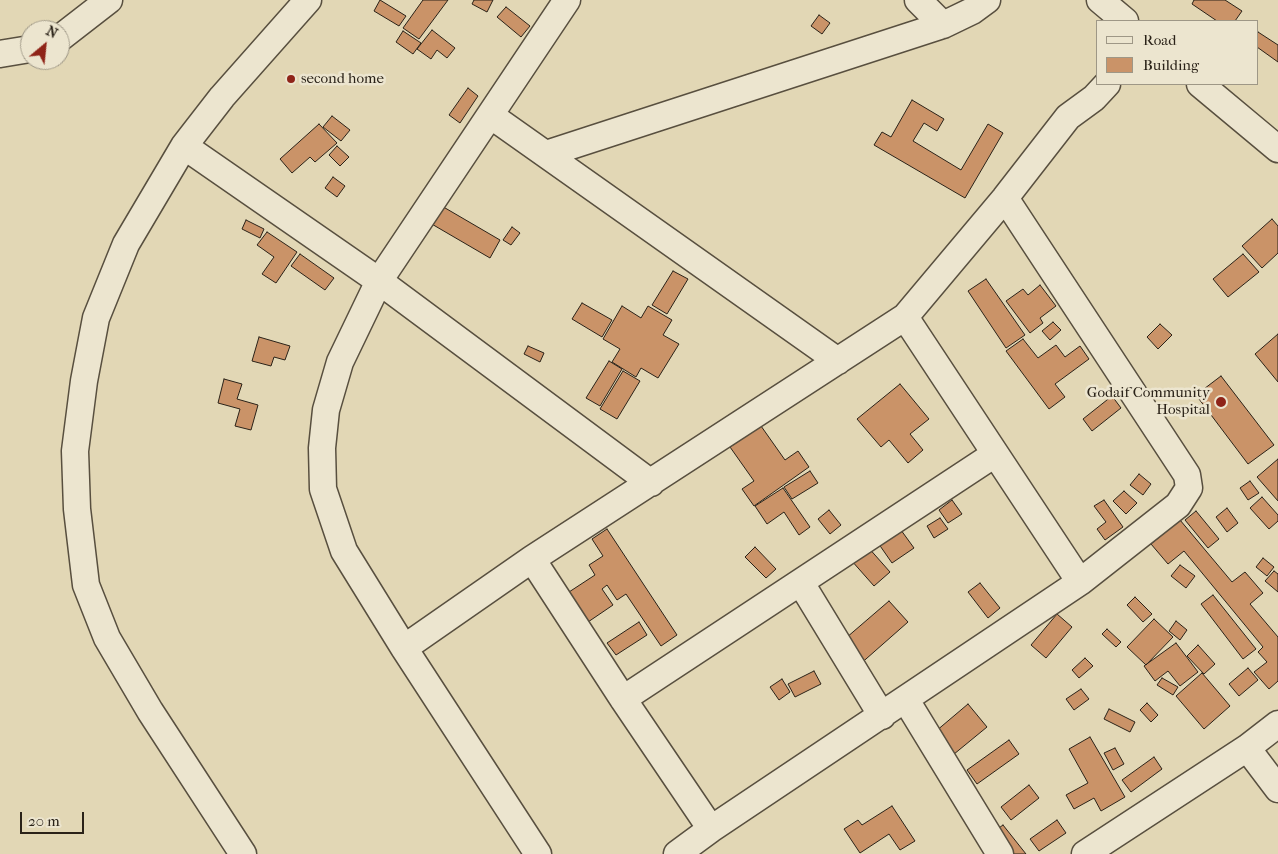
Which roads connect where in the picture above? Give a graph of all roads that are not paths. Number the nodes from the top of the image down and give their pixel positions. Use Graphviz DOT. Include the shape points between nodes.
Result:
graph roads {
  1 [pos="109,0"];
  2 [pos="308,0"];
  3 [pos="567,0"];
  4 [pos="918,0"];
  5 [pos="987,0"];
  6 [pos="1100,0"];
  7 [pos="1124,20"];
  8 [pos="942,25"];
  9 [pos="70,30"];
  10 [pos="20,51"];
  11 [pos="0,54"];
  12 [pos="1106,85"];
  13 [pos="1201,85"];
  14 [pos="490,115"];
  15 [pos="184,146"];
  16 [pos="1278,149"];
  17 [pos="546,154"];
  18 [pos="1005,198"];
  19 [pos="379,281"];
  20 [pos="905,317"];
  21 [pos="838,361"];
  22 [pos="995,454"];
  23 [pos="651,483"];
  24 [pos="532,559"];
  25 [pos="1080,582"];
  26 [pos="801,583"];
  27 [pos="404,648"];
  28 [pos="623,699"];
  29 [pos="906,700"];
  30 [pos="882,716"];
  31 [pos="1278,724"];
  32 [pos="1247,748"];
  33 [pos="1276,783"];
  34 [pos="711,829"];
  35 [pos="243,854"];
  36 [pos="538,854"];
  37 [pos="677,854"];
  38 [pos="1000,854"];
  39 [pos="1085,854"];
  1 -- 9 [label="street"];
  2 -- 15 [label="street" via="222,97"];
  3 -- 14 [label="street"];
  4 -- 8 [label="street"];
  5 -- 8 [label="street"];
  6 -- 7 [label="street"];
  8 -- 17 [label="street"];
  10 -- 11 [label="street"];
  12 -- 18 [label="street" via="1068,116"];
  13 -- 16 [label="street"];
  14 -- 17 [label="street"];
  14 -- 19 [label="street"];
  15 -- 19 [label="street"];
  15 -- 35 [label="street" via="126,244 96,318 75,451 77,509 86,585 107,638 150,711"];
  17 -- 21 [label="street"];
  18 -- 20 [label="street"];
  18 -- 25 [label="street" via="1187,475 1189,488 1178,505"];
  19 -- 23 [label="street"];
  19 -- 27 [label="street" via="340,362 326,410 322,448 323,488 344,551"];
  20 -- 21 [label="street"];
  20 -- 22 [label="street"];
  21 -- 23 [label="street"];
  22 -- 25 [label="street"];
  22 -- 26 [label="street"];
  23 -- 24 [label="street"];
  24 -- 27 [label="street"];
  24 -- 28 [label="street"];
  25 -- 29 [label="street"];
  26 -- 28 [label="street"];
  26 -- 30 [label="street"];
  27 -- 36 [label="street"];
  28 -- 34 [label="street"];
  29 -- 30 [label="street"];
  29 -- 38 [label="street"];
  30 -- 34 [label="street"];
  31 -- 32 [label="street"];
  32 -- 33 [label="street"];
  32 -- 39 [label="street"];
  34 -- 37 [label="street"];
}
